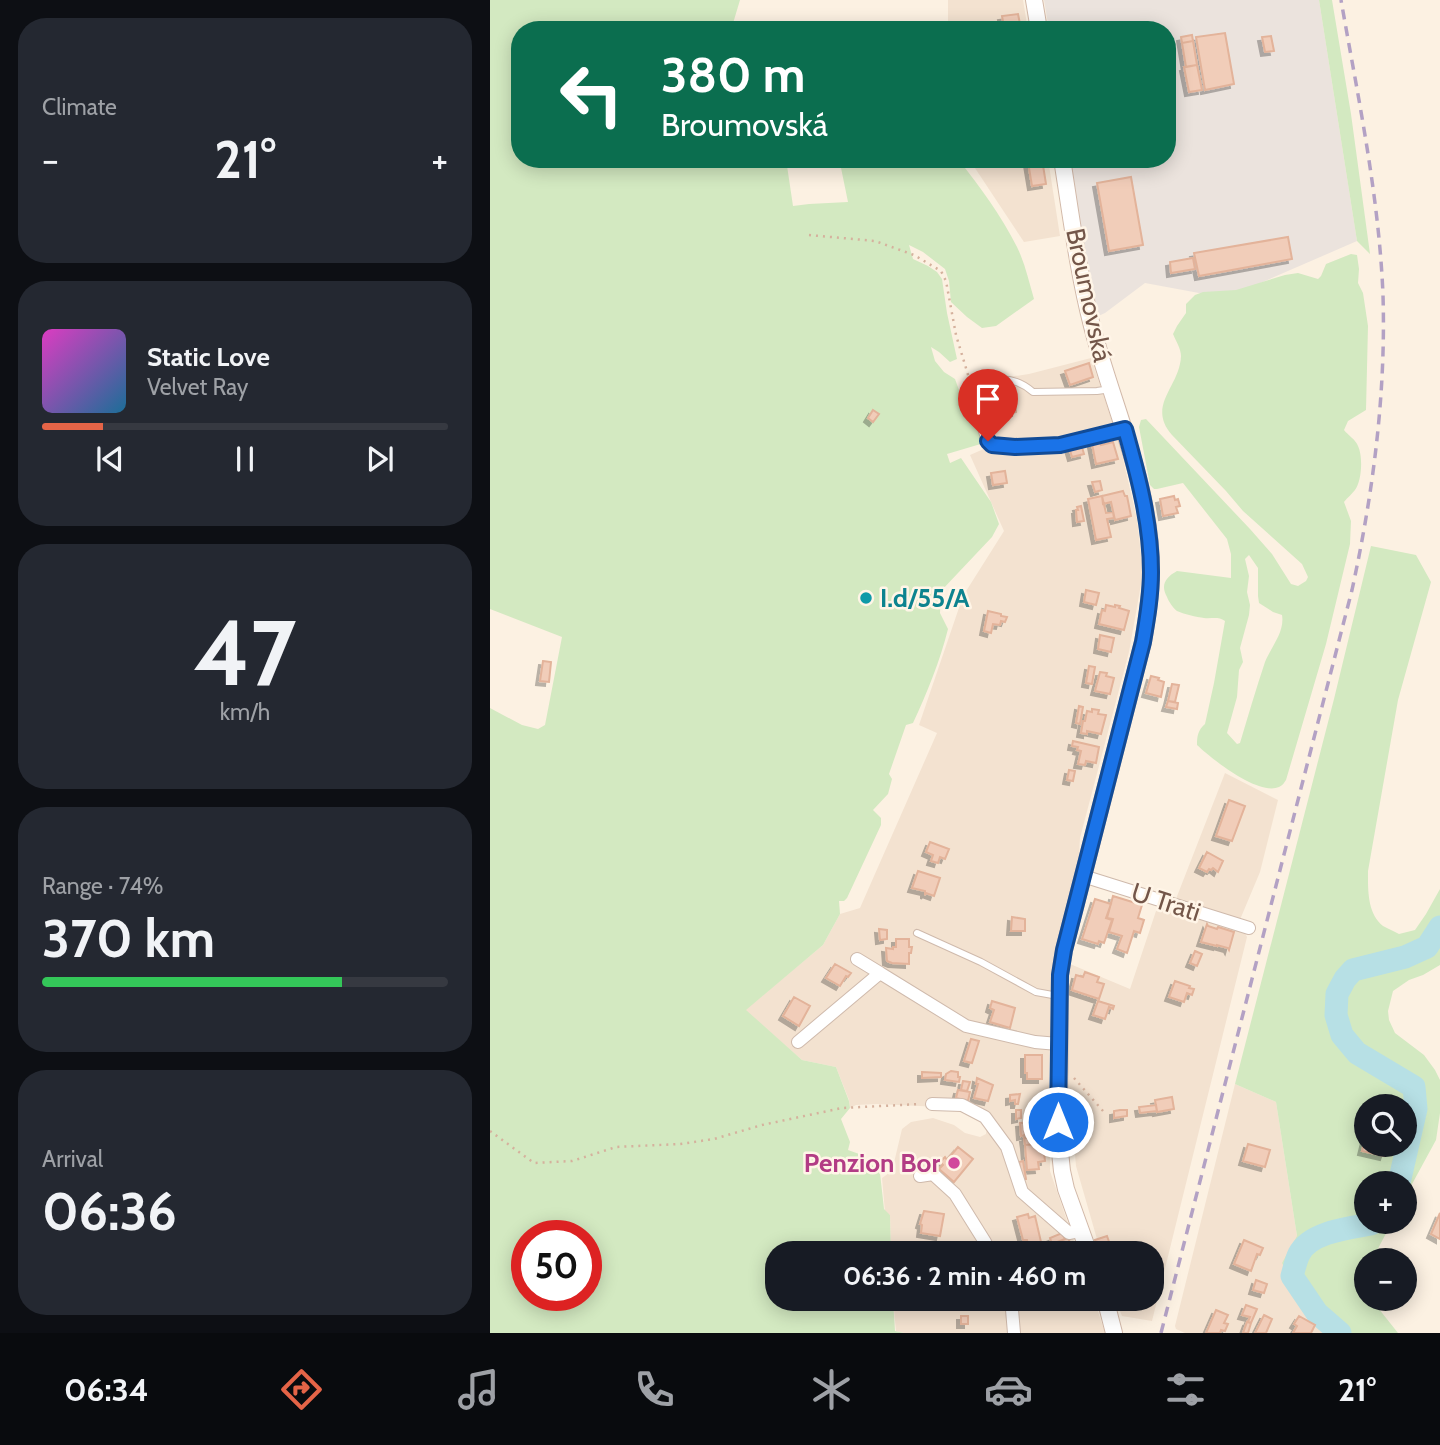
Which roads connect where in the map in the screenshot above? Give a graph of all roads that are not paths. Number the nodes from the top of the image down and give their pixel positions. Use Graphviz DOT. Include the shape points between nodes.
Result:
graph roads {
  1 [pos="1034,0"];
  2 [pos="1038,21"];
  3 [pos="1064,168"];
  4 [pos="972,388"];
  5 [pos="1111,389"];
  6 [pos="1125,429"];
  7 [pos="1083,876"];
  8 [pos="1249,928"];
  9 [pos="917,933"];
  10 [pos="857,959"];
  11 [pos="880,973"];
  12 [pos="1059,996"];
  13 [pos="798,1042"];
  14 [pos="1058,1044"];
  15 [pos="932,1104"];
  16 [pos="920,1176"];
  17 [pos="1080,1231"];
  18 [pos="984,1241"];
  19 [pos="1084,1241"];
  20 [pos="1012,1311"];
  21 [pos="1108,1311"];
  22 [pos="1014,1333"];
  23 [pos="1114,1333"];
  1 -- 2 [label="main road"];
  3 -- 5 [label="main road, Broumovská" via="1091,323"];
  4 -- 5 [label="lane" via="992,378 1011,379 1033,392"];
  4 -- 6 [label="street" via="992,445 1060,445"];
  5 -- 6 [label="main road, Broumovská"];
  6 -- 7 [label="main road, Broumovská" via="1146,516 1150,593 1143,642"];
  7 -- 8 [label="street, U Trati"];
  7 -- 12 [label="main road, Broumovská" via="1064,950"];
  9 -- 12 [label="lane" via="1037,992"];
  10 -- 11 [label="street"];
  11 -- 13 [label="street"];
  11 -- 14 [label="street" via="966,1026"];
  12 -- 14 [label="main road, Broumovská"];
  14 -- 17 [label="main road, Broumovská" via="1060,1159"];
  15 -- 17 [label="street" via="962,1105 985,1117 1007,1147 1022,1192 1069,1233"];
  16 -- 18 [label="street" via="933,1174 955,1194"];
  17 -- 19 [label="main road, Broumovská"];
  20 -- 22 [label="street"];
  21 -- 23 [label="main road"];
}
